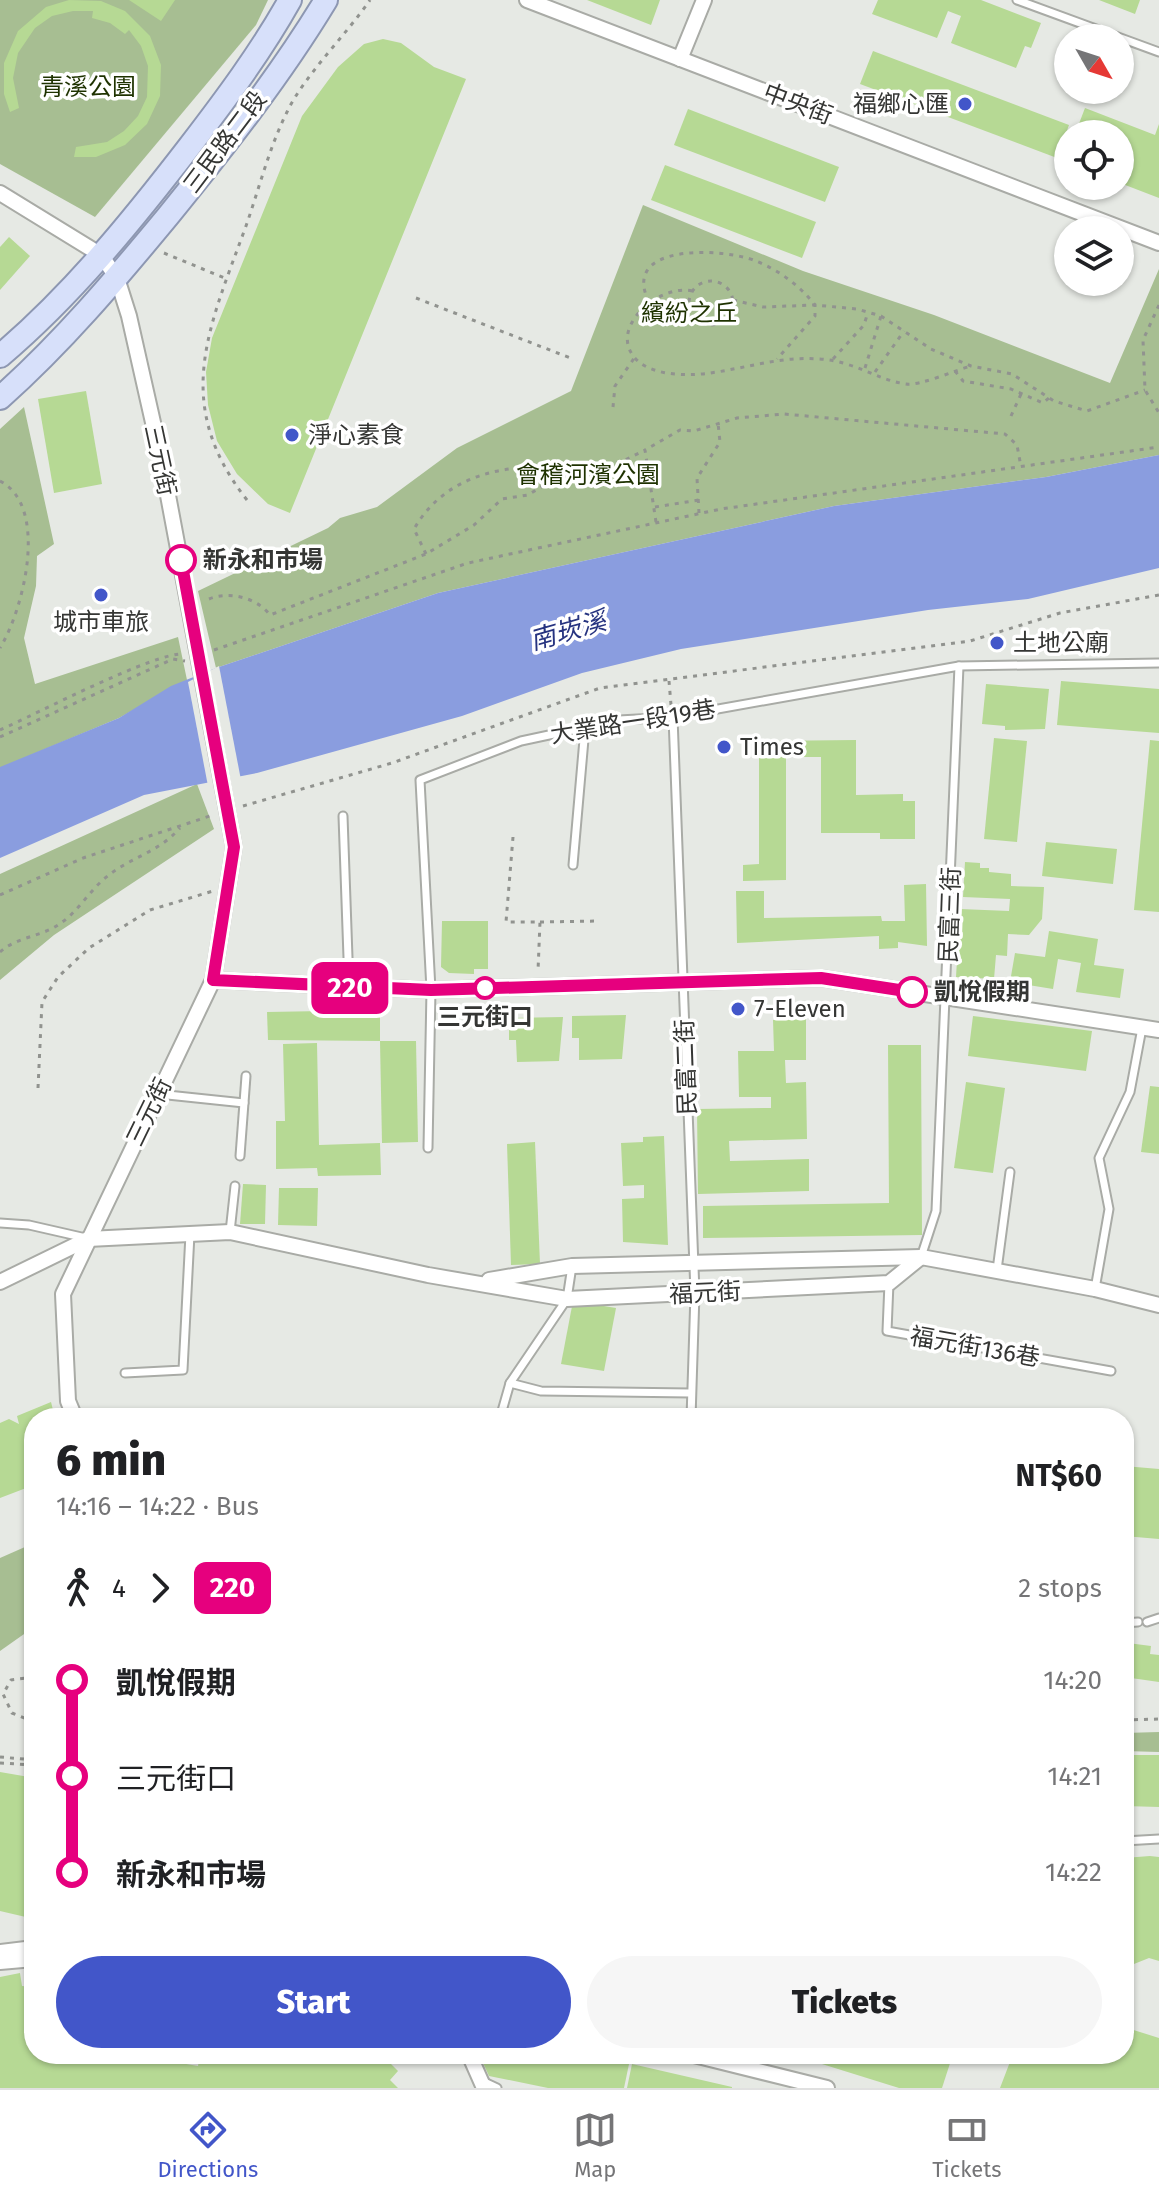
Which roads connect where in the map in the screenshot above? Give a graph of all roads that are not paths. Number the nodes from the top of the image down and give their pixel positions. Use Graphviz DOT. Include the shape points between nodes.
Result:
graph roads {
  1 [pos="290,0"];
  2 [pos="326,0"];
  3 [pos="527,0"];
  4 [pos="704,0"];
  5 [pos="1017,0"];
  6 [pos="1159,52"];
  7 [pos="680,59"];
  8 [pos="0,193"];
  9 [pos="1159,243"];
  10 [pos="101,255"];
  11 [pos="117,278"];
  12 [pos="0,356"];
  13 [pos="0,398"];
  14 [pos="1159,663"];
  15 [pos="959,666"];
  16 [pos="673,717"];
  17 [pos="585,728"];
  18 [pos="343,816"];
  19 [pos="573,865"];
  20 [pos="213,980"];
  21 [pos="684,982"];
  22 [pos="349,988"];
  23 [pos="431,990"];
  24 [pos="947,997"];
  25 [pos="1142,1028"];
  26 [pos="1159,1030"];
  27 [pos="246,1076"];
  28 [pos="158,1094"];
  29 [pos="244,1103"];
  30 [pos="428,1148"];
  31 [pos="240,1156"];
  32 [pos="1010,1172"];
  33 [pos="235,1186"];
  34 [pos="0,1223"];
  35 [pos="230,1232"];
  36 [pos="190,1234"];
  37 [pos="88,1239"];
  38 [pos="921,1257"];
  39 [pos="692,1265"];
  40 [pos="572,1266"];
  41 [pos="997,1270"];
  42 [pos="481,1281"];
  43 [pos="0,1282"];
  44 [pos="889,1283"];
  45 [pos="1095,1289"];
  46 [pos="695,1293"];
  47 [pos="567,1299"];
  48 [pos="1159,1305"];
  49 [pos="1111,1371"];
  50 [pos="125,1373"];
  51 [pos="510,1383"];
  52 [pos="690,1393"];
  53 [pos="71,1408"];
  54 [pos="503,1408"];
  55 [pos="691,1408"];
  56 [pos="1159,1618"];
  57 [pos="1134,1622"];
  58 [pos="1159,1839"];
  59 [pos="1134,1840"];
  60 [pos="24,1949"];
  61 [pos="0,1952"];
  62 [pos="24,1960"];
  63 [pos="0,1962"];
  64 [pos="473,2064"];
  65 [pos="730,2064"];
  66 [pos="482,2084"];
  67 [pos="497,2088"];
  68 [pos="827,2088"];
  1 -- 10 [label="main road, 三民路二段" via="225,99"];
  2 -- 11 [label="main road, 三民路二段" via="211,163"];
  3 -- 7 [label="street, 中央街"];
  4 -- 7 [label="street"];
  5 -- 6 [label="lane"];
  7 -- 9 [label="street, 中央街"];
  8 -- 10 [label="street"];
  10 -- 11 [label="street, 三元街"];
  10 -- 12 [label="main road, 三民路二段"];
  11 -- 13 [label="main road, 三民路二段" via="47,356"];
  11 -- 20 [label="street, 三元街" via="161,458 229,807 234,847"];
  14 -- 15 [label="lane, 大業路一段19巷"];
  15 -- 16 [label="lane, 大業路一段19巷"];
  15 -- 24 [label="lane, 民富三街"];
  16 -- 17 [label="lane, 大業路一段19巷"];
  16 -- 21 [label="lane, 民富二街"];
  17 -- 19 [label="lane"];
  17 -- 23 [label="lane, 大業路一段19巷" via="521,741 420,780"];
  18 -- 22 [label="lane"];
  20 -- 22 [label="street"];
  20 -- 28 [label="street, 三元街"];
  21 -- 23 [label="street"];
  21 -- 24 [label="street" via="821,978"];
  21 -- 39 [label="lane, 民富二街"];
  22 -- 23 [label="street"];
  23 -- 30 [label="lane"];
  24 -- 25 [label="street"];
  24 -- 38 [label="lane, 民富三街" via="936,1211"];
  25 -- 26 [label="street"];
  25 -- 45 [label="lane" via="1130,1092 1099,1158 1109,1209"];
  27 -- 29 [label="lane"];
  28 -- 29 [label="lane"];
  28 -- 37 [label="street, 三元街"];
  29 -- 31 [label="lane"];
  32 -- 41 [label="lane"];
  33 -- 35 [label="lane"];
  34 -- 37 [label="lane"];
  35 -- 36 [label="street, 福元街"];
  35 -- 42 [label="street, 福元街" via="428,1275"];
  36 -- 37 [label="street, 福元街"];
  36 -- 50 [label="lane" via="183,1370"];
  37 -- 43 [label="street"];
  37 -- 53 [label="street, 三元街" via="63,1294"];
  38 -- 39 [label="street, 福元街"];
  38 -- 41 [label="street, 福元街"];
  38 -- 44 [label="street"];
  39 -- 40 [label="street, 福元街"];
  39 -- 46 [label="lane, 民富二街"];
  40 -- 42 [label="street, 福元街"];
  40 -- 47 [label="lane"];
  41 -- 45 [label="street, 福元街"];
  42 -- 47 [label="street, 福元街"];
  44 -- 46 [label="street, 福元街"];
  44 -- 49 [label="lane, 福元街136巷" via="887,1331"];
  45 -- 48 [label="street, 福元街"];
  46 -- 47 [label="street, 福元街"];
  46 -- 52 [label="lane, 民富二街"];
  47 -- 51 [label="lane"];
  51 -- 52 [label="lane" via="541,1391"];
  51 -- 54 [label="lane"];
  52 -- 55 [label="lane, 民富二街"];
  56 -- 57 [label="lane"];
  58 -- 59 [label="lane"];
  60 -- 61 [label="street"];
  62 -- 63 [label="street"];
  64 -- 66 [label="street"];
  65 -- 68 [label="street"];
  66 -- 67 [label="lane"];
}
